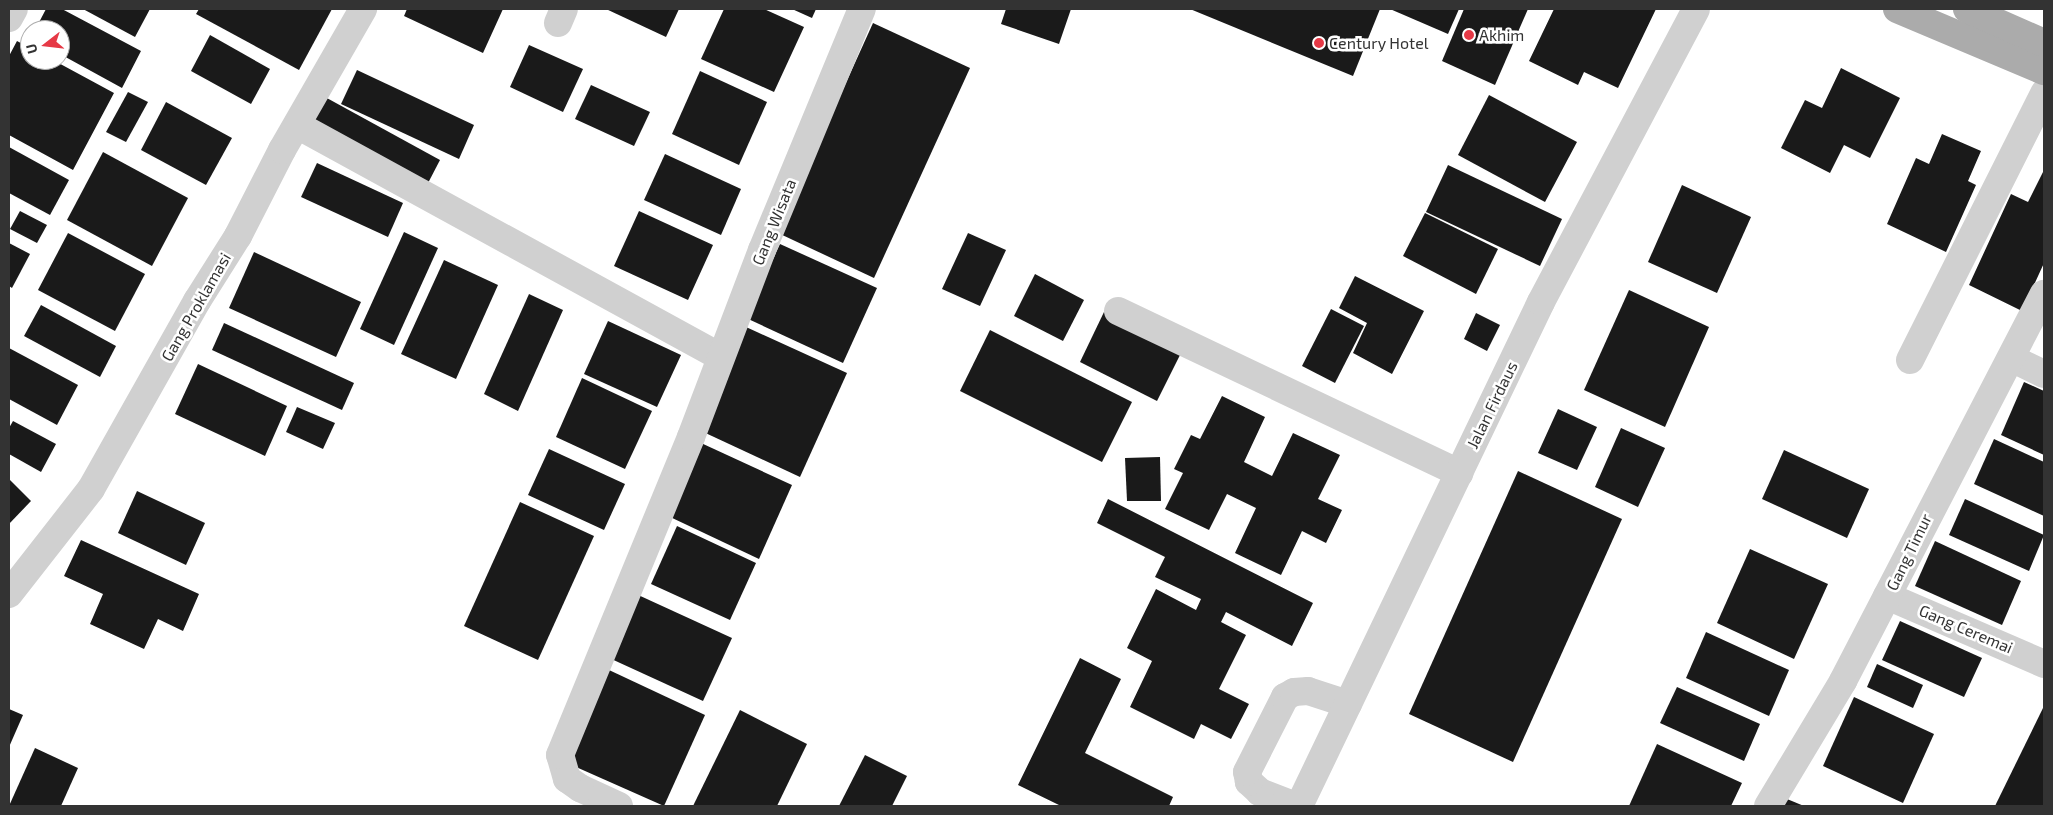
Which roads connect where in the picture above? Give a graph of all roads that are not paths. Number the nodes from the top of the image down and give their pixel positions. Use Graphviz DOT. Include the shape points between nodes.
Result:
graph roads {
  1 [pos="14,9"];
  2 [pos="363,9"];
  3 [pos="862,9"];
  4 [pos="1696,9"];
  5 [pos="1897,9"];
  6 [pos="1967,9"];
  7 [pos="9,18"];
  8 [pos="2044,43"];
  9 [pos="2044,71"];
  10 [pos="2044,93"];
  11 [pos="297,125"];
  12 [pos="2044,294"];
  13 [pos="1118,311"];
  14 [pos="721,357"];
  15 [pos="2013,359"];
  16 [pos="1910,360"];
  17 [pos="2044,374"];
  18 [pos="1459,474"];
  19 [pos="9,594"];
  20 [pos="1887,596"];
  21 [pos="2044,664"];
  22 [pos="1348,704"];
  23 [pos="619,806"];
  24 [pos="1298,806"];
  25 [pos="1768,806"];
  1 -- 7 [label="street"];
  2 -- 11 [label="street, Gang Proklamasi"];
  3 -- 14 [label="street, Gang Wisata"];
  4 -- 18 [label="street, Jalan Firdaus" via="1541,302"];
  5 -- 9 [label="main road"];
  6 -- 8 [label="main road"];
  10 -- 16 [label="street"];
  11 -- 14 [label="street"];
  11 -- 19 [label="street, Gang Proklamasi" via="238,236 197,301 91,489"];
  12 -- 15 [label="street, Gang Timur"];
  13 -- 18 [label="street"];
  14 -- 23 [label="street, Gang Wisata" via="560,755 561,768 567,779"];
  15 -- 17 [label="street"];
  15 -- 20 [label="street, Gang Timur" via="1948,474"];
  18 -- 22 [label="street, Jalan Firdaus"];
  20 -- 21 [label="street, Gang Ceremai"];
  20 -- 25 [label="street, Gang Timur" via="1843,681"];
  22 -- 24 [label="street, Jalan Firdaus"];
  22 -- 24 [label="street" via="1308,691 1294,692 1285,697 1247,772 1249,782 1260,792"];
}
